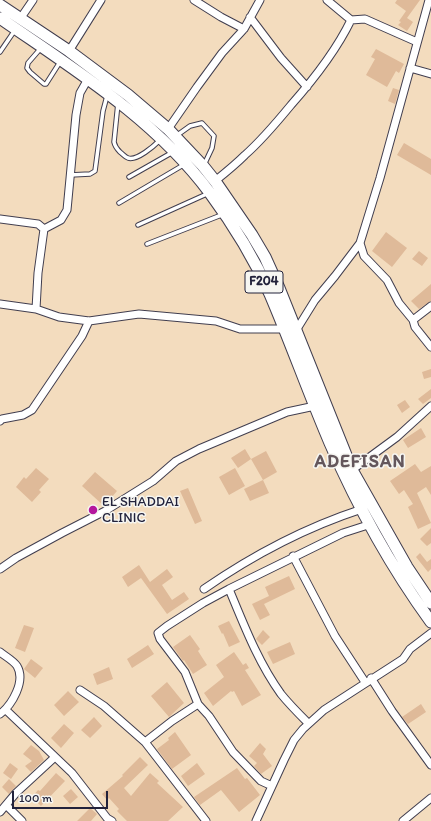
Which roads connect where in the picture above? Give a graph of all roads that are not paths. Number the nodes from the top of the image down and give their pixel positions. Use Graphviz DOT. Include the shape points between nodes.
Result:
graph roads {
  1 [pos="33,0"];
  2 [pos="101,0"];
  3 [pos="194,0"];
  4 [pos="260,0"];
  5 [pos="327,0"];
  6 [pos="429,0"];
  7 [pos="0,5"];
  8 [pos="250,17"];
  9 [pos="351,20"];
  10 [pos="1,21"];
  11 [pos="18,24"];
  12 [pos="244,29"];
  13 [pos="417,42"];
  14 [pos="42,47"];
  15 [pos="69,51"];
  16 [pos="0,52"];
  17 [pos="61,60"];
  18 [pos="410,68"];
  19 [pos="431,74"];
  20 [pos="88,79"];
  21 [pos="307,87"];
  22 [pos="108,93"];
  23 [pos="118,102"];
  24 [pos="168,135"];
  25 [pos="174,152"];
  26 [pos="186,164"];
  27 [pos="203,166"];
  28 [pos="70,175"];
  29 [pos="129,177"];
  30 [pos="215,181"];
  31 [pos="210,192"];
  32 [pos="119,203"];
  33 [pos="225,214"];
  34 [pos="0,219"];
  35 [pos="138,225"];
  36 [pos="44,229"];
  37 [pos="360,242"];
  38 [pos="146,244"];
  39 [pos="0,304"];
  40 [pos="431,306"];
  41 [pos="36,309"];
  42 [pos="89,320"];
  43 [pos="413,320"];
  44 [pos="284,329"];
  45 [pos="297,329"];
  46 [pos="431,347"];
  47 [pos="315,406"];
  48 [pos="431,406"];
  49 [pos="0,421"];
  50 [pos="352,470"];
  51 [pos="362,509"];
  52 [pos="371,524"];
  53 [pos="293,556"];
  54 [pos="2,565"];
  55 [pos="204,589"];
  56 [pos="229,589"];
  57 [pos="431,604"];
  58 [pos="431,622"];
  59 [pos="431,633"];
  60 [pos="0,652"];
  61 [pos="368,680"];
  62 [pos="80,690"];
  63 [pos="198,704"];
  64 [pos="3,712"];
  65 [pos="308,723"];
  66 [pos="144,742"];
  67 [pos="55,757"];
  68 [pos="431,765"];
  69 [pos="272,786"];
  70 [pos="431,798"];
  71 [pos="6,805"];
  72 [pos="0,812"];
  73 [pos="22,821"];
  74 [pos="112,821"];
  75 [pos="206,821"];
  76 [pos="256,821"];
  77 [pos="403,821"];
  1 -- 11 [label="street"];
  2 -- 15 [label="street"];
  3 -- 12 [label="street"];
  4 -- 8 [label="street"];
  5 -- 9 [label="street"];
  6 -- 13 [label="street"];
  7 -- 11 [label="main road, F204"];
  8 -- 12 [label="street"];
  8 -- 21 [label="street"];
  9 -- 13 [label="street" via="366,19"];
  9 -- 21 [label="street" via="322,68"];
  10 -- 11 [label="main road, F204"];
  11 -- 14 [label="main road, F204"];
  11 -- 15 [label="main road, F204"];
  11 -- 16 [label="lane"];
  12 -- 24 [label="street" via="197,87"];
  13 -- 18 [label="street"];
  14 -- 17 [label="main road, F204"];
  14 -- 17 [label="lane" via="28,63 27,68 44,84"];
  15 -- 24 [label="main road, F204" via="128,95"];
  17 -- 20 [label="main road, F204"];
  18 -- 19 [label="street"];
  18 -- 37 [label="street"];
  20 -- 22 [label="main road, F204"];
  20 -- 28 [label="street" via="80,93"];
  21 -- 30 [label="street" via="246,155"];
  22 -- 23 [label="main road, F204"];
  22 -- 28 [label="lane" via="95,171 90,174"];
  23 -- 24 [label="main road, F204"];
  23 -- 24 [label="lane" via="114,142 124,156 133,159"];
  24 -- 25 [label="main road, F204"];
  24 -- 27 [label="main road, F204"];
  24 -- 27 [label="lane" via="202,123 214,136 212,148"];
  25 -- 26 [label="main road, F204"];
  25 -- 29 [label="lane"];
  26 -- 31 [label="main road, F204"];
  26 -- 32 [label="lane"];
  27 -- 30 [label="main road, F204"];
  28 -- 36 [label="street" via="67,210 61,220"];
  30 -- 45 [label="main road, F204" via="265,257"];
  31 -- 33 [label="main road, F204"];
  31 -- 35 [label="lane"];
  33 -- 38 [label="lane"];
  33 -- 44 [label="main road, F204" via="255,263"];
  34 -- 36 [label="street" via="38,224"];
  36 -- 41 [label="street"];
  37 -- 43 [label="street" via="364,256 387,280 399,303"];
  37 -- 45 [label="street" via="315,300"];
  39 -- 41 [label="street"];
  40 -- 43 [label="street"];
  41 -- 42 [label="street" via="59,316"];
  42 -- 44 [label="street" via="139,314 216,321 240,329"];
  42 -- 49 [label="street" via="82,336 32,410"];
  43 -- 46 [label="street" via="415,327"];
  44 -- 47 [label="main road, F204"];
  45 -- 50 [label="main road, F204"];
  47 -- 51 [label="main road, F204"];
  47 -- 54 [label="street" via="287,412 199,449 176,461 153,480 105,511"];
  48 -- 50 [label="street" via="396,437"];
  50 -- 57 [label="main road, F204"];
  51 -- 52 [label="main road, F204"];
  51 -- 55 [label="street" via="328,520 294,536"];
  52 -- 53 [label="street" via="343,533"];
  52 -- 58 [label="main road, F204"];
  53 -- 56 [label="street"];
  53 -- 61 [label="street" via="335,636"];
  56 -- 63 [label="street" via="203,603 158,634 185,672"];
  56 -- 65 [label="street" via="268,673 282,695"];
  59 -- 61 [label="street" via="410,649 403,659"];
  60 -- 64 [label="street" via="18,667 20,677 18,688"];
  61 -- 65 [label="street"];
  61 -- 68 [label="street"];
  62 -- 66 [label="street" via="104,706"];
  63 -- 66 [label="street"];
  63 -- 69 [label="street" via="210,716 233,752 261,781"];
  64 -- 67 [label="street"];
  65 -- 69 [label="street" via="294,740"];
  66 -- 75 [label="street"];
  67 -- 71 [label="street"];
  67 -- 74 [label="street" via="72,773"];
  69 -- 76 [label="street"];
  70 -- 77 [label="street"];
  71 -- 72 [label="street"];
  71 -- 73 [label="street"];
}
